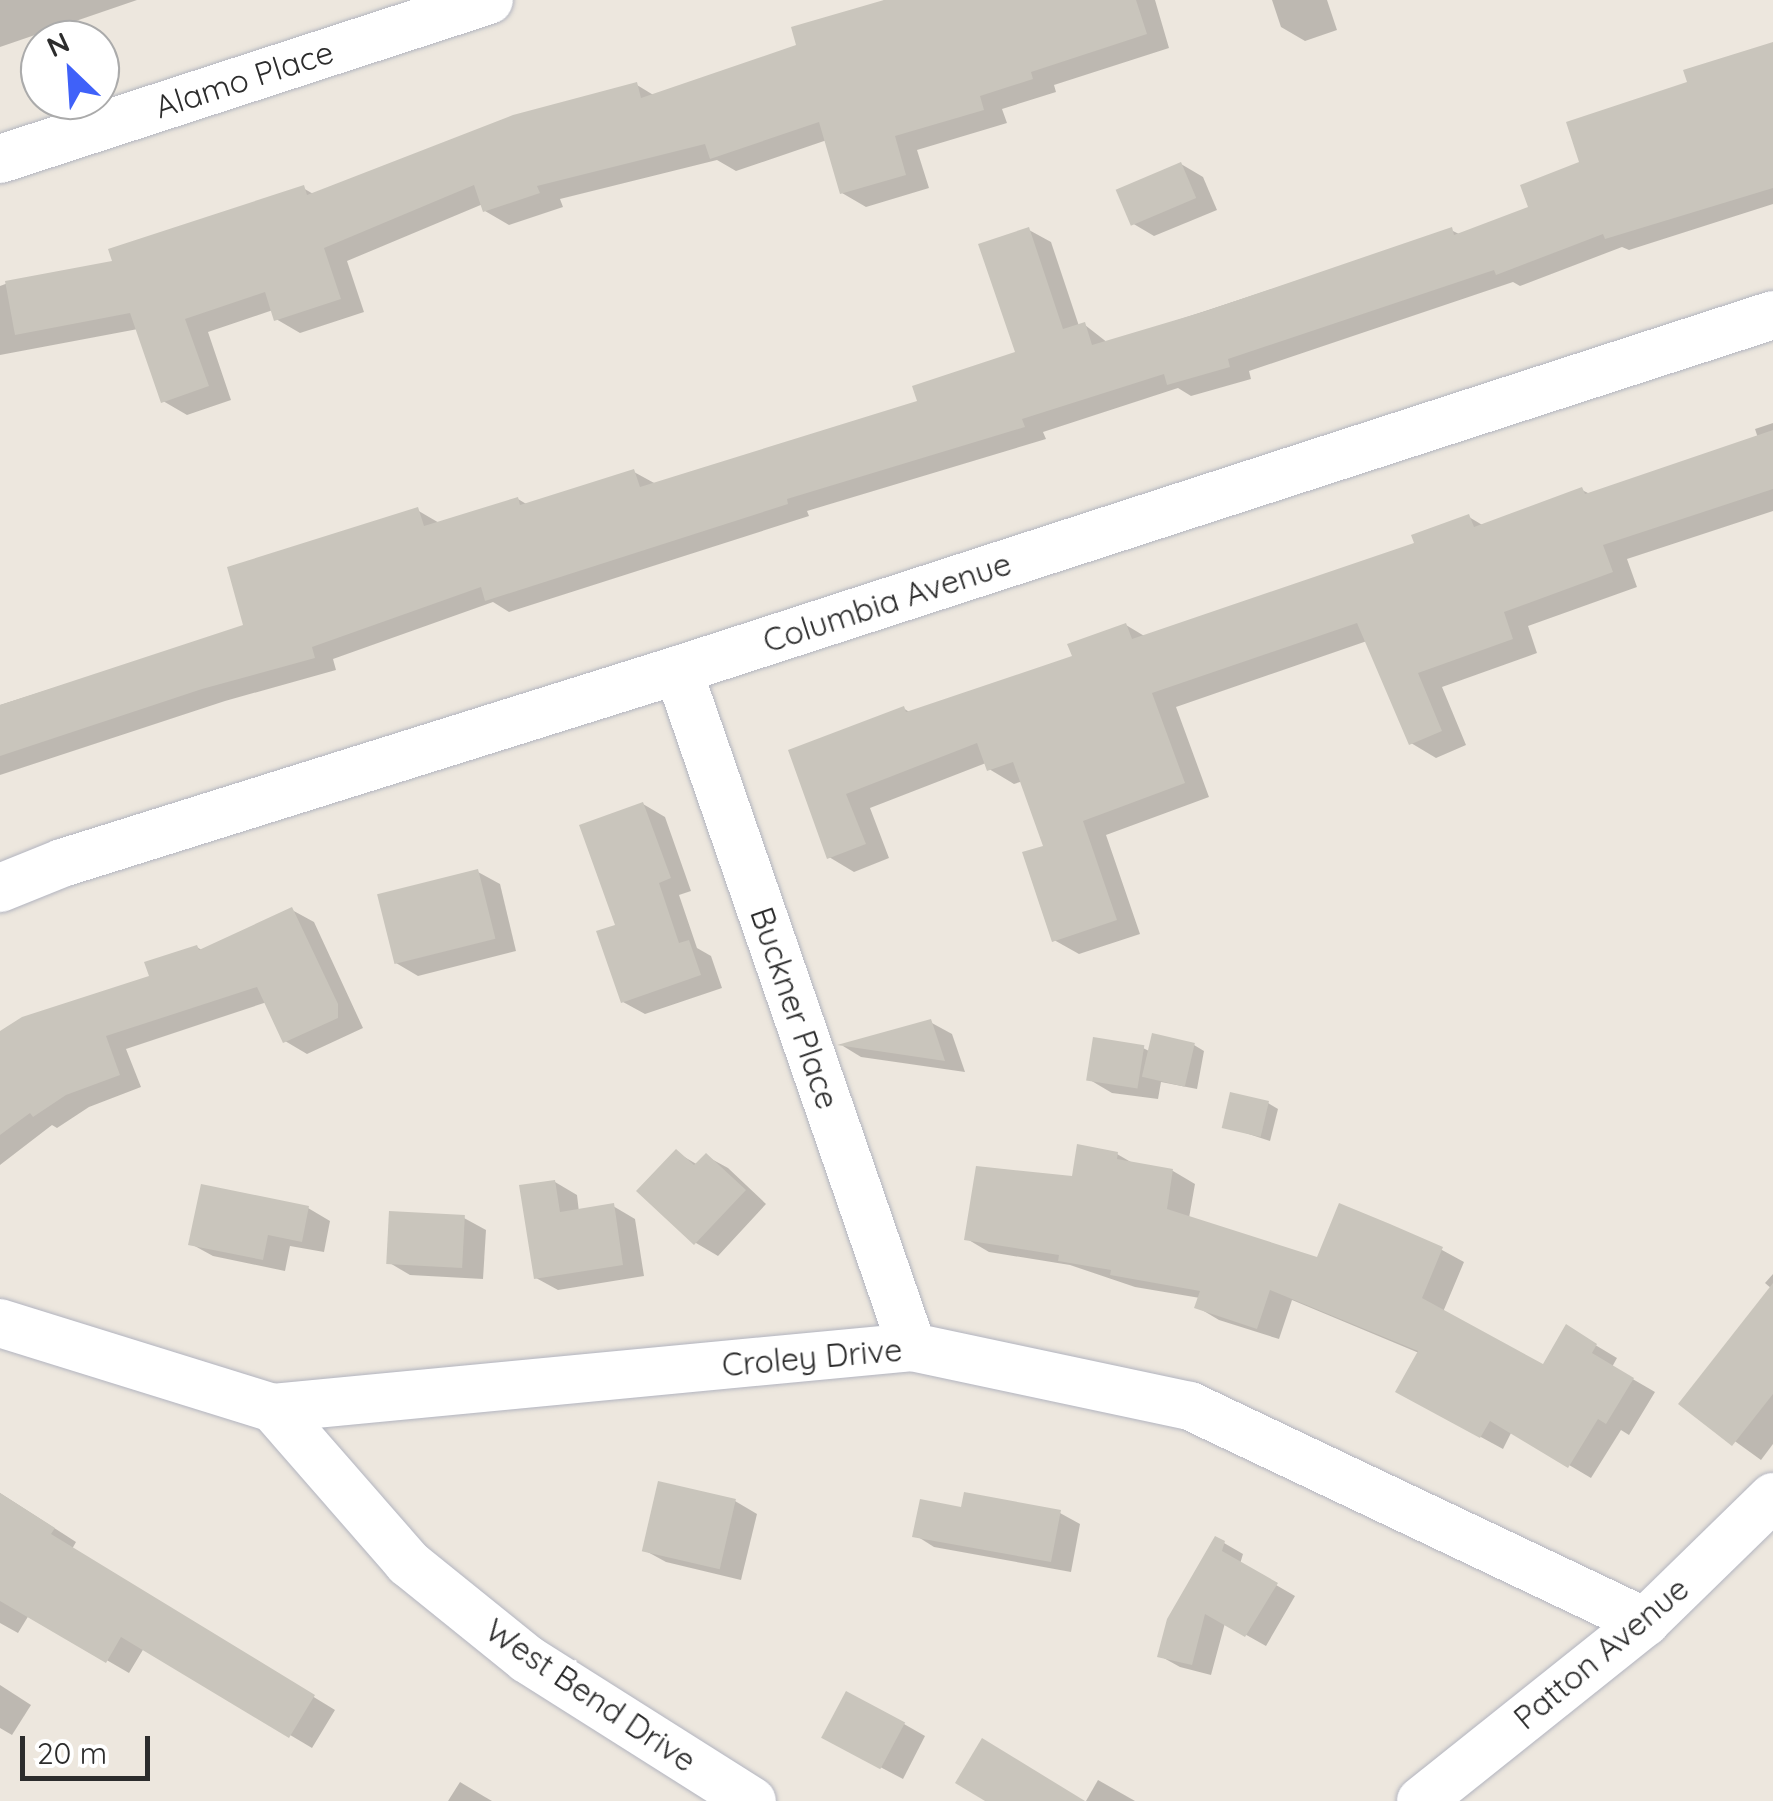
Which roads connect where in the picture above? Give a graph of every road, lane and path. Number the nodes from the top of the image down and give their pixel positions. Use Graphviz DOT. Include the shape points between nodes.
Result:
graph roads {
  1 [pos="489,0"];
  2 [pos="0,159"];
  3 [pos="1773,315"];
  4 [pos="678,670"];
  5 [pos="0,888"];
  6 [pos="0,1323"];
  7 [pos="912,1347"];
  8 [pos="274,1408"];
  9 [pos="1773,1496"];
  10 [pos="1645,1622"];
  11 [pos="752,1801"];
  12 [pos="1422,1801"];
  1 -- 2 [label="street, Alamo Place"];
  3 -- 4 [label="street, Columbia Avenue"];
  4 -- 5 [label="street, Columbia Avenue"];
  4 -- 7 [label="street, Buckner Place"];
  6 -- 8 [label="street, Croley Drive"];
  7 -- 8 [label="street, Croley Drive"];
  7 -- 10 [label="street, Croley Drive" via="1190,1406"];
  8 -- 11 [label="street, West Bend Drive" via="408,1563 527,1659"];
  9 -- 10 [label="street, Patton Avenue"];
  10 -- 12 [label="street, Patton Avenue"];
}
